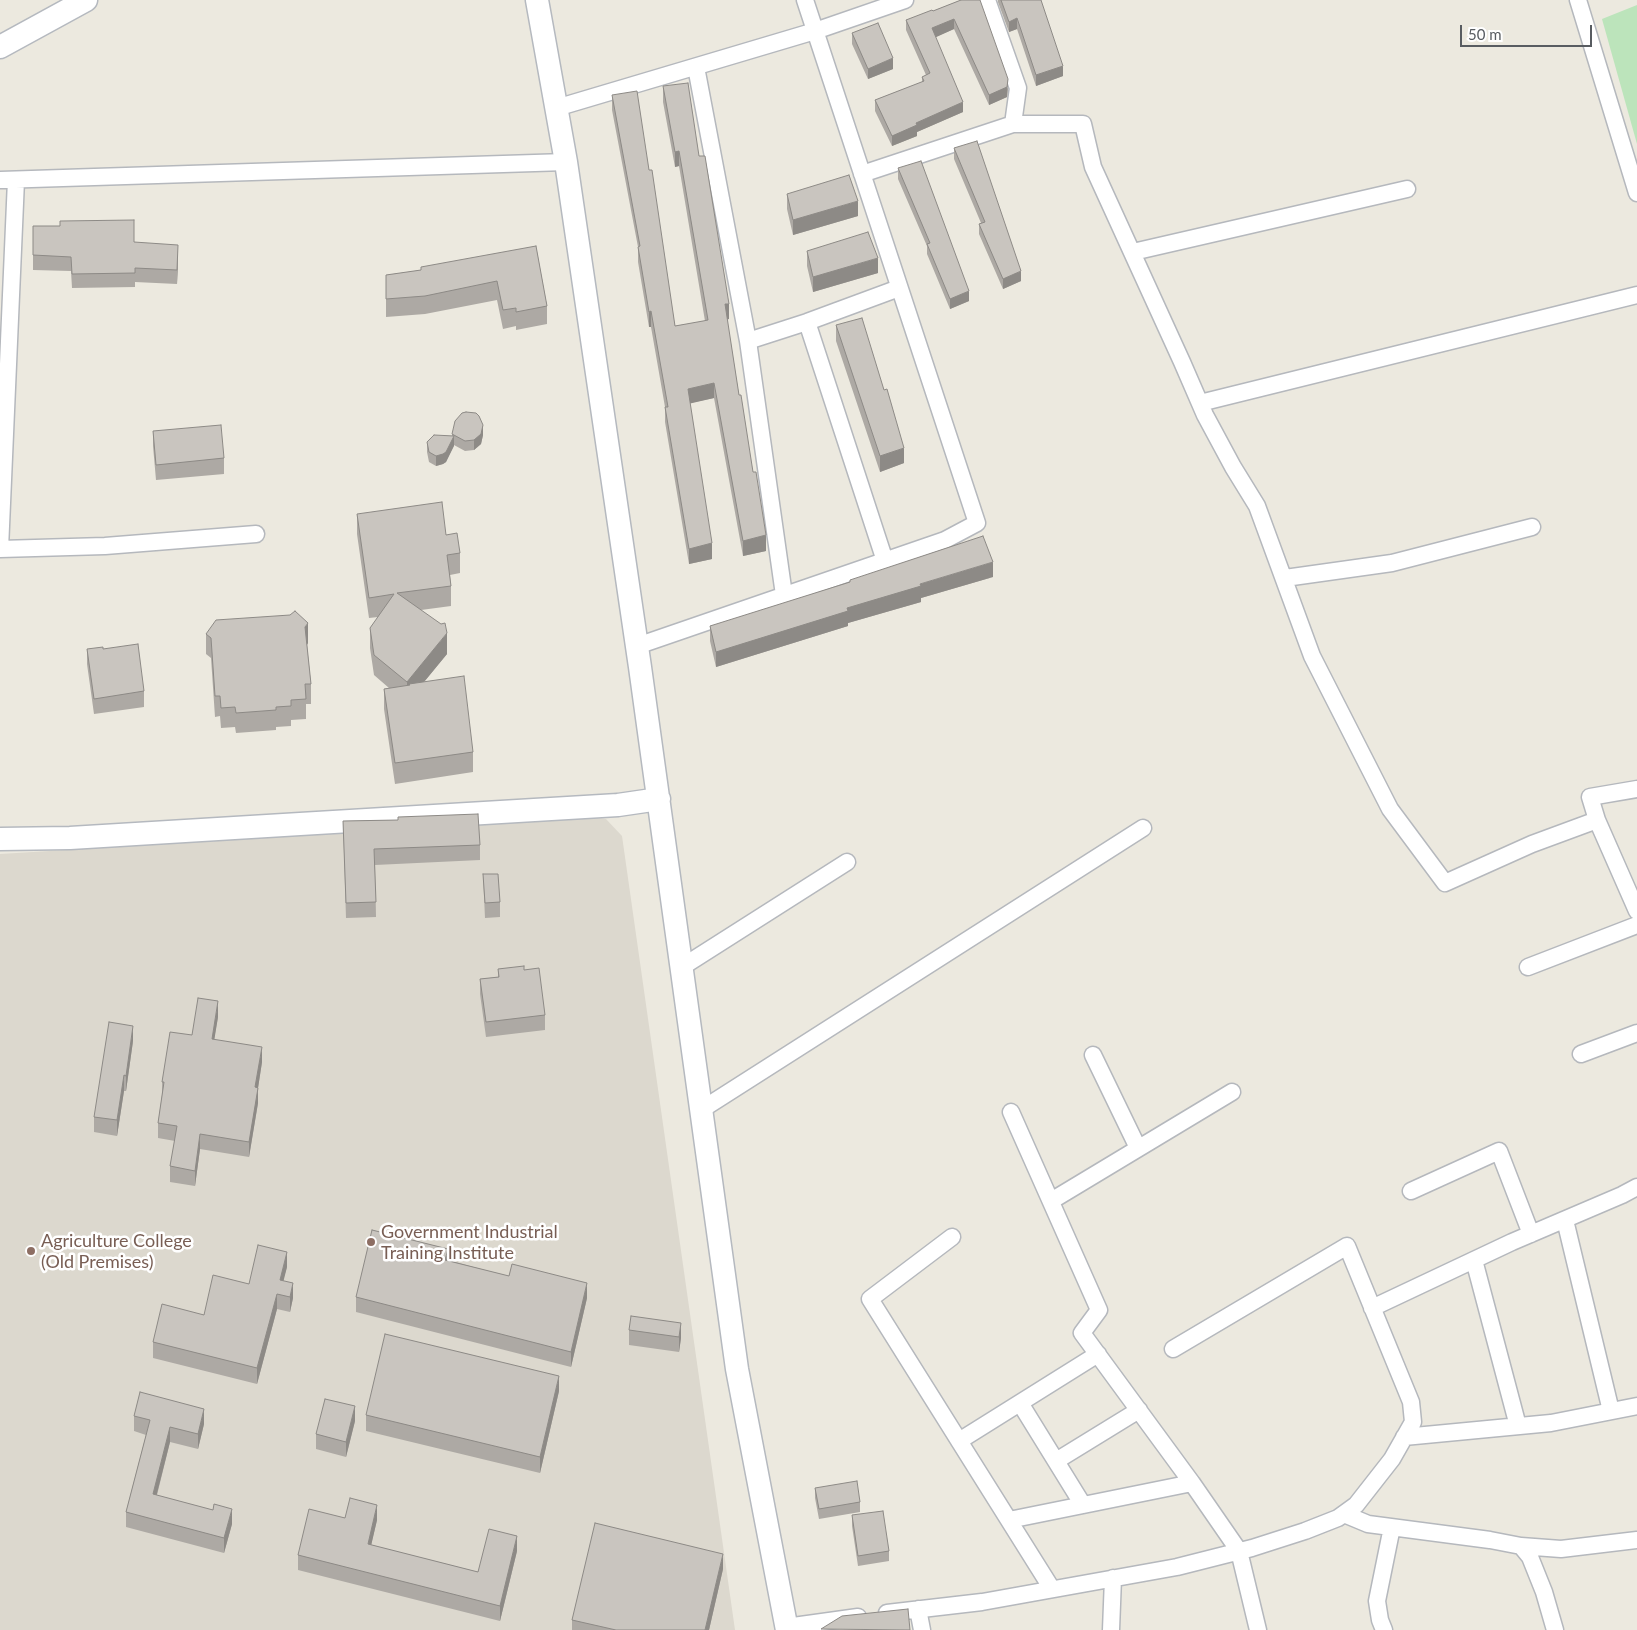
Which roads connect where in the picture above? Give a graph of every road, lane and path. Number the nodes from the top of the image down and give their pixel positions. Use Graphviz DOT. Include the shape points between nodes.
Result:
graph roads {
  1 [pos="86,0"];
  2 [pos="537,0"];
  3 [pos="805,0"];
  4 [pos="906,0"];
  5 [pos="987,0"];
  6 [pos="1578,0"];
  7 [pos="815,31"];
  8 [pos="0,47"];
  9 [pos="696,67"];
  10 [pos="556,108"];
  11 [pos="1013,124"];
  12 [pos="566,162"];
  13 [pos="862,174"];
  14 [pos="8,180"];
  15 [pos="1407,189"];
  16 [pos="1637,193"];
  17 [pos="1133,252"];
  18 [pos="899,288"];
  19 [pos="1637,295"];
  20 [pos="807,322"];
  21 [pos="748,341"];
  22 [pos="1200,403"];
  23 [pos="1532,527"];
  24 [pos="256,534"];
  25 [pos="0,549"];
  26 [pos="885,561"];
  27 [pos="1284,578"];
  28 [pos="784,595"];
  29 [pos="636,646"];
  30 [pos="1637,789"];
  31 [pos="659,799"];
  32 [pos="1597,820"];
  33 [pos="1143,828"];
  34 [pos="0,839"];
  35 [pos="847,862"];
  36 [pos="1637,911"];
  37 [pos="1637,925"];
  38 [pos="1528,966"];
  39 [pos="682,967"];
  40 [pos="1637,1033"];
  41 [pos="1581,1054"];
  42 [pos="1093,1056"];
  43 [pos="1232,1092"];
  44 [pos="701,1110"];
  45 [pos="1011,1112"];
  46 [pos="1138,1148"];
  47 [pos="1637,1187"];
  48 [pos="1411,1191"];
  49 [pos="1051,1201"];
  50 [pos="1565,1220"];
  51 [pos="1531,1234"];
  52 [pos="952,1237"];
  53 [pos="1474,1260"];
  54 [pos="1372,1308"];
  55 [pos="1173,1349"];
  56 [pos="1098,1354"];
  57 [pos="1020,1403"];
  58 [pos="1637,1406"];
  59 [pos="1138,1410"];
  60 [pos="1611,1411"];
  61 [pos="1518,1426"];
  62 [pos="1404,1437"];
  63 [pos="959,1441"];
  64 [pos="1056,1461"];
  65 [pos="1192,1483"];
  66 [pos="1083,1505"];
  67 [pos="1344,1514"];
  68 [pos="1009,1520"];
  69 [pos="1392,1527"];
  70 [pos="1637,1540"];
  71 [pos="1521,1546"];
  72 [pos="1239,1551"];
  73 [pos="1113,1578"];
  74 [pos="1052,1589"];
  75 [pos="918,1609"];
  76 [pos="786,1628"];
  77 [pos="922,1630"];
  78 [pos="1111,1630"];
  79 [pos="1258,1630"];
  80 [pos="1384,1630"];
  81 [pos="1555,1630"];
  1 -- 8 [label="main road"];
  2 -- 10 [label="main road"];
  3 -- 7 [label="street"];
  4 -- 7 [label="street"];
  5 -- 11 [label="street" via="1018,88"];
  6 -- 16 [label="street"];
  7 -- 9 [label="street"];
  7 -- 13 [label="street"];
  9 -- 10 [label="street"];
  9 -- 21 [label="street"];
  10 -- 12 [label="main road"];
  11 -- 13 [label="street"];
  11 -- 17 [label="street" via="1083,124 1093,167"];
  12 -- 14 [label="street"];
  12 -- 29 [label="main road"];
  13 -- 18 [label="street"];
  14 -- 25 [label="street"];
  15 -- 17 [label="street"];
  17 -- 22 [label="street"];
  18 -- 20 [label="street"];
  18 -- 26 [label="street" via="976,523 945,540"];
  19 -- 22 [label="street"];
  20 -- 21 [label="street"];
  20 -- 26 [label="street"];
  21 -- 28 [label="street"];
  22 -- 27 [label="street" via="1257,506"];
  23 -- 27 [label="street" via="1392,563"];
  24 -- 25 [label="street" via="105,546"];
  26 -- 28 [label="street"];
  27 -- 32 [label="street" via="1312,656 1390,810 1445,883 1532,844"];
  28 -- 29 [label="street"];
  29 -- 31 [label="main road"];
  30 -- 32 [label="street" via="1590,797"];
  31 -- 34 [label="main road" via="529,811 70,838"];
  31 -- 39 [label="main road"];
  32 -- 36 [label="street"];
  33 -- 44 [label="street"];
  35 -- 39 [label="street"];
  37 -- 38 [label="street"];
  39 -- 44 [label="main road"];
  40 -- 41 [label="street"];
  42 -- 46 [label="street"];
  43 -- 46 [label="street"];
  44 -- 76 [label="main road" via="737,1369"];
  45 -- 49 [label="street"];
  46 -- 49 [label="street"];
  47 -- 50 [label="street"];
  48 -- 51 [label="street" via="1499,1151"];
  49 -- 56 [label="street" via="1099,1310 1082,1333"];
  50 -- 51 [label="street"];
  50 -- 60 [label="street"];
  51 -- 53 [label="street"];
  52 -- 63 [label="street" via="870,1299"];
  53 -- 54 [label="street"];
  53 -- 61 [label="street"];
  54 -- 55 [label="street" via="1347,1246"];
  54 -- 62 [label="street" via="1411,1402 1414,1422"];
  56 -- 57 [label="street"];
  56 -- 59 [label="street"];
  57 -- 63 [label="street"];
  57 -- 64 [label="street"];
  58 -- 60 [label="street"];
  59 -- 64 [label="street"];
  59 -- 65 [label="street"];
  60 -- 61 [label="street"];
  61 -- 62 [label="street"];
  62 -- 67 [label="street" via="1392,1459 1356,1505"];
  63 -- 68 [label="street"];
  64 -- 66 [label="street"];
  65 -- 66 [label="street"];
  65 -- 72 [label="street"];
  66 -- 68 [label="street"];
  67 -- 69 [label="street" via="1368,1524"];
  67 -- 72 [label="street"];
  68 -- 74 [label="street"];
  69 -- 71 [label="street"];
  69 -- 80 [label="street" via="1377,1600"];
  70 -- 71 [label="street" via="1561,1549"];
  71 -- 81 [label="street" via="1530,1557"];
  72 -- 73 [label="street" via="1177,1567"];
  72 -- 79 [label="street"];
  73 -- 74 [label="street"];
  73 -- 78 [label="street"];
  74 -- 75 [label="street" via="982,1602"];
  75 -- 76 [label="street"];
  75 -- 77 [label="street"];
}
